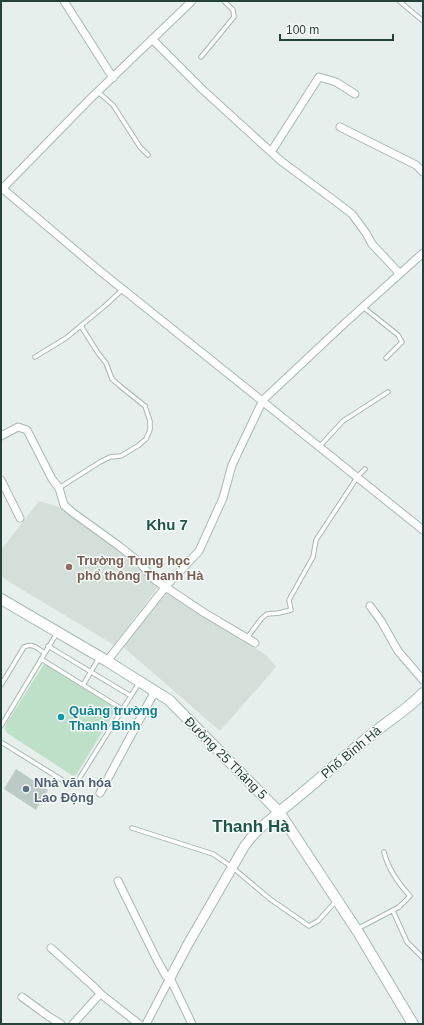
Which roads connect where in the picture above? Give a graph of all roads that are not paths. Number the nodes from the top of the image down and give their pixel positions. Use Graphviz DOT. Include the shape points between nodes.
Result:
graph roads {
  1 [pos="64,1"];
  2 [pos="192,1"];
  3 [pos="224,1"];
  4 [pos="399,1"];
  5 [pos="423,21"];
  6 [pos="152,39"];
  7 [pos="201,57"];
  8 [pos="113,78"];
  9 [pos="98,92"];
  10 [pos="355,94"];
  11 [pos="340,127"];
  12 [pos="271,152"];
  13 [pos="148,156"];
  14 [pos="423,172"];
  15 [pos="2,190"];
  16 [pos="423,253"];
  17 [pos="400,274"];
  18 [pos="123,289"];
  19 [pos="363,307"];
  20 [pos="81,326"];
  21 [pos="35,357"];
  22 [pos="386,358"];
  23 [pos="388,392"];
  24 [pos="263,400"];
  25 [pos="1,436"];
  26 [pos="320,446"];
  27 [pos="365,469"];
  28 [pos="358,476"];
  29 [pos="1,480"];
  30 [pos="59,488"];
  31 [pos="20,518"];
  32 [pos="423,530"];
  33 [pos="165,587"];
  34 [pos="1,599"];
  35 [pos="370,606"];
  36 [pos="57,632"];
  37 [pos="247,638"];
  38 [pos="255,643"];
  39 [pos="48,646"];
  40 [pos="44,653"];
  41 [pos="41,659"];
  42 [pos="104,659"];
  43 [pos="91,672"];
  44 [pos="423,680"];
  45 [pos="140,681"];
  46 [pos="1,685"];
  47 [pos="83,685"];
  48 [pos="155,691"];
  49 [pos="131,696"];
  50 [pos="422,697"];
  51 [pos="122,709"];
  52 [pos="1,726"];
  53 [pos="1,742"];
  54 [pos="100,793"];
  55 [pos="279,812"];
  56 [pos="132,828"];
  57 [pos="384,852"];
  58 [pos="232,867"];
  59 [pos="118,881"];
  60 [pos="337,900"];
  61 [pos="393,910"];
  62 [pos="356,929"];
  63 [pos="51,948"];
  64 [pos="423,958"];
  65 [pos="170,978"];
  66 [pos="100,994"];
  67 [pos="22,997"];
  68 [pos="62,1024"];
  69 [pos="73,1024"];
  70 [pos="139,1024"];
  71 [pos="146,1024"];
  72 [pos="192,1024"];
  73 [pos="413,1024"];
  1 -- 8 [label="street"];
  2 -- 6 [label="street"];
  3 -- 7 [label="lane" via="233,10 234,17"];
  4 -- 5 [label="lane"];
  6 -- 8 [label="street"];
  6 -- 12 [label="street"];
  8 -- 9 [label="street"];
  9 -- 13 [label="lane" via="113,106"];
  9 -- 15 [label="street"];
  10 -- 12 [label="street" via="336,82 319,77"];
  11 -- 14 [label="street" via="416,165"];
  12 -- 17 [label="street" via="352,214 372,244"];
  15 -- 18 [label="street"];
  16 -- 17 [label="street"];
  17 -- 19 [label="street"];
  18 -- 20 [label="lane"];
  18 -- 24 [label="street"];
  19 -- 22 [label="lane" via="398,335 402,342"];
  19 -- 24 [label="street"];
  20 -- 21 [label="lane"];
  20 -- 30 [label="lane" via="106,363 112,378 145,406 150,430 146,439 139,445 120,456 100,462"];
  23 -- 26 [label="lane" via="343,422"];
  24 -- 26 [label="street"];
  24 -- 33 [label="street" via="232,465 223,498 199,551"];
  25 -- 30 [label="street" via="18,427 28,430"];
  26 -- 28 [label="street"];
  27 -- 28 [label="lane"];
  28 -- 32 [label="street"];
  28 -- 37 [label="lane" via="316,540 313,557 289,600 291,610 267,614"];
  29 -- 31 [label="street"];
  30 -- 33 [label="street" via="64,505 119,546"];
  33 -- 37 [label="street"];
  33 -- 42 [label="street"];
  34 -- 36 [label="main road, Đường 25 Tháng 5"];
  35 -- 44 [label="street" via="398,651"];
  36 -- 39 [label="lane"];
  36 -- 42 [label="main road, Đường 25 Tháng 5"];
  37 -- 38 [label="street"];
  39 -- 40 [label="lane"];
  39 -- 43 [label="lane"];
  40 -- 41 [label="lane"];
  40 -- 46 [label="lane" via="34,646 24,647"];
  41 -- 47 [label="lane"];
  41 -- 52 [label="lane"];
  42 -- 43 [label="lane"];
  42 -- 45 [label="main road, Đường 25 Tháng 5"];
  43 -- 47 [label="lane"];
  43 -- 49 [label="lane"];
  45 -- 48 [label="main road, Đường 25 Tháng 5"];
  45 -- 49 [label="lane"];
  47 -- 51 [label="lane"];
  48 -- 54 [label="street"];
  48 -- 55 [label="main road, Đường 25 Tháng 5" via="169,700"];
  49 -- 51 [label="lane"];
  50 -- 55 [label="main road, Phố Bình Hà" via="372,734"];
  51 -- 53 [label="lane" via="77,782 67,783"];
  55 -- 58 [label="street" via="251,836"];
  55 -- 60 [label="main road, Đường 25 Tháng 5"];
  56 -- 58 [label="lane" via="213,854"];
  57 -- 61 [label="lane" via="387,863 400,885 410,896"];
  58 -- 60 [label="lane" via="270,899 309,926 318,921"];
  58 -- 65 [label="street"];
  59 -- 65 [label="street" via="157,960 166,976"];
  60 -- 62 [label="main road, Đường 25 Tháng 5"];
  61 -- 62 [label="lane"];
  61 -- 64 [label="lane" via="407,942"];
  62 -- 73 [label="main road, Đường 25 Tháng 5"];
  63 -- 66 [label="street"];
  65 -- 71 [label="street"];
  65 -- 72 [label="street"];
  66 -- 69 [label="street"];
  66 -- 70 [label="street"];
  67 -- 68 [label="street"];
}
